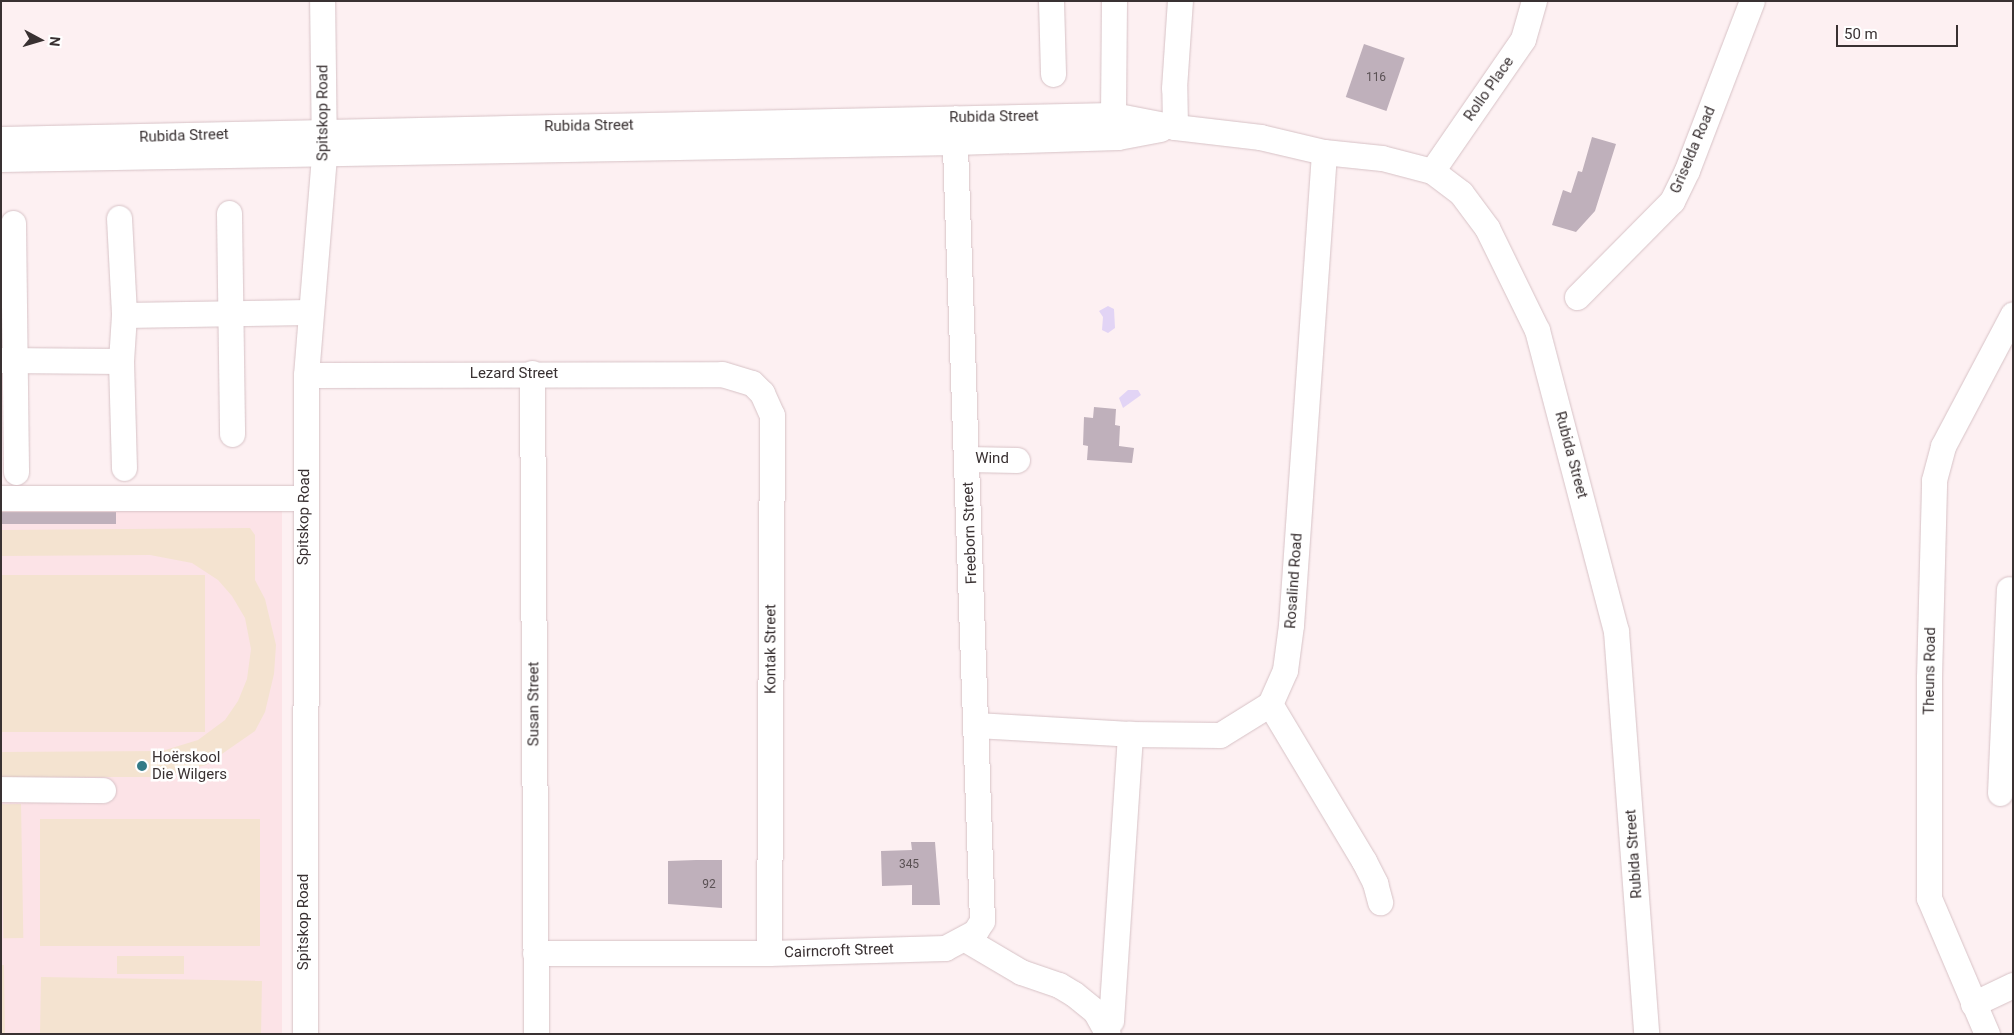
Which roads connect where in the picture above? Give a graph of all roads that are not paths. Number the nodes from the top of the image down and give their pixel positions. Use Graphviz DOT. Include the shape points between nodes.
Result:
graph roads {
  1 [pos="322,1"];
  2 [pos="1051,1"];
  3 [pos="1114,1"];
  4 [pos="1180,1"];
  5 [pos="1534,1"];
  6 [pos="1752,1"];
  7 [pos="1053,74"];
  8 [pos="1113,115"];
  9 [pos="1175,127"];
  10 [pos="955,130"];
  11 [pos="323,132"];
  12 [pos="1,139"];
  13 [pos="1324,152"];
  14 [pos="324,156"];
  15 [pos="1,160"];
  16 [pos="1432,171"];
  17 [pos="229,213"];
  18 [pos="119,218"];
  19 [pos="13,223"];
  20 [pos="1577,297"];
  21 [pos="309,312"];
  22 [pos="233,314"];
  23 [pos="2013,314"];
  24 [pos="124,315"];
  25 [pos="8,360"];
  26 [pos="121,361"];
  27 [pos="532,373"];
  28 [pos="722,374"];
  29 [pos="306,375"];
  30 [pos="232,434"];
  31 [pos="967,460"];
  32 [pos="1017,460"];
  33 [pos="124,468"];
  34 [pos="16,472"];
  35 [pos="1,498"];
  36 [pos="304,498"];
  37 [pos="2009,589"];
  38 [pos="1270,704"];
  39 [pos="2009,711"];
  40 [pos="976,725"];
  41 [pos="1130,734"];
  42 [pos="1,790"];
  43 [pos="103,790"];
  44 [pos="2000,793"];
  45 [pos="1380,902"];
  46 [pos="965,939"];
  47 [pos="535,953"];
  48 [pos="769,954"];
  49 [pos="2013,985"];
  50 [pos="1973,1004"];
  51 [pos="1109,1027"];
  52 [pos="304,1034"];
  53 [pos="536,1034"];
  54 [pos="1646,1034"];
  55 [pos="1987,1034"];
  1 -- 11 [label="street, Spitskop Road"];
  2 -- 7 [label="street"];
  3 -- 8 [label="street"];
  4 -- 9 [label="street" via="1174,88"];
  5 -- 16 [label="street, Rollo Place" via="1523,38"];
  6 -- 20 [label="street, Griselda Road" via="1672,201"];
  8 -- 9 [label="street, Rubida Street"];
  8 -- 10 [label="street, Rubida Street"];
  9 -- 10 [label="street, Rubida Street" via="1118,137"];
  9 -- 13 [label="street, Rubida Street" via="1260,137"];
  10 -- 11 [label="street, Rubida Street"];
  10 -- 14 [label="street, Rubida Street"];
  10 -- 31 [label="street, Freeborn Street"];
  11 -- 12 [label="street, Rubida Street"];
  11 -- 14 [label="street, Spitskop Road"];
  13 -- 16 [label="street, Rubida Street" via="1382,158"];
  13 -- 38 [label="street, Rosalind Road" via="1291,625 1285,670"];
  14 -- 15 [label="street, Rubida Street"];
  14 -- 21 [label="street, Spitskop Road"];
  16 -- 54 [label="street, Rubida Street" via="1462,193 1487,228 1537,330 1614,622 1624,716"];
  17 -- 22 [label="street"];
  18 -- 24 [label="street"];
  19 -- 25 [label="street"];
  21 -- 22 [label="street"];
  21 -- 29 [label="street, Spitskop Road"];
  22 -- 24 [label="street"];
  22 -- 30 [label="street"];
  23 -- 50 [label="street, Theuns Road" via="1943,446 1934,480 1928,879 1935,914"];
  24 -- 26 [label="street"];
  25 -- 26 [label="street"];
  25 -- 34 [label="street"];
  26 -- 33 [label="street"];
  27 -- 28 [label="street, Lezard Street"];
  27 -- 29 [label="street, Lezard Street"];
  27 -- 47 [label="street, Susan Street"];
  28 -- 48 [label="street, Kontak Street" via="752,384 762,393 772,415"];
  29 -- 36 [label="street, Spitskop Road"];
  31 -- 32 [label="street, Wind"];
  31 -- 40 [label="street, Freeborn Street"];
  35 -- 36 [label="street"];
  36 -- 52 [label="street, Spitskop Road"];
  37 -- 39 [label="street"];
  38 -- 41 [label="street" via="1220,735"];
  38 -- 45 [label="street" via="1364,861"];
  39 -- 44 [label="street"];
  40 -- 41 [label="street"];
  40 -- 46 [label="street, Freeborn Street" via="984,906 982,921"];
  41 -- 51 [label="street"];
  42 -- 43 [label="street"];
  46 -- 48 [label="street, Cairncroft Street" via="945,948"];
  46 -- 51 [label="street" via="1021,972 1074,994"];
  47 -- 48 [label="street, Cairncroft Street"];
  47 -- 53 [label="street, Susan Street"];
  49 -- 50 [label="street"];
  50 -- 55 [label="street, Theuns Road"];
}
